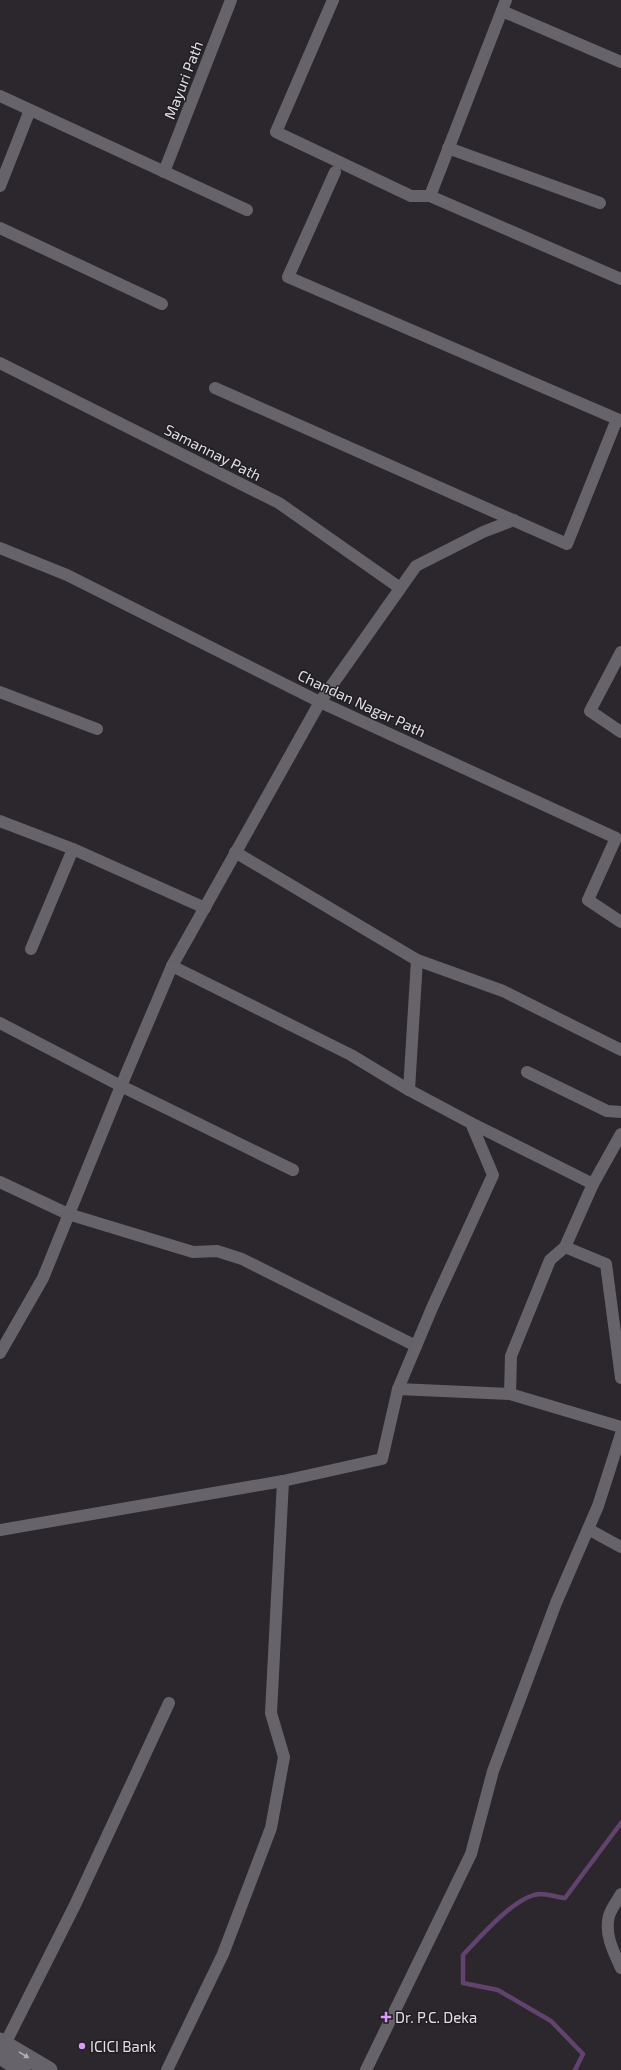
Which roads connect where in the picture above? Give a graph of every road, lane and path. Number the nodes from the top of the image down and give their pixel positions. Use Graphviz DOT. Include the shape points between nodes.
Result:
graph roads {
  1 [pos="231,0"];
  2 [pos="333,0"];
  3 [pos="504,5"];
  4 [pos="621,62"];
  5 [pos="0,96"];
  6 [pos="30,110"];
  7 [pos="448,148"];
  8 [pos="164,172"];
  9 [pos="335,172"];
  10 [pos="0,186"];
  11 [pos="430,196"];
  12 [pos="600,203"];
  13 [pos="247,210"];
  14 [pos="0,228"];
  15 [pos="621,279"];
  16 [pos="162,304"];
  17 [pos="0,363"];
  18 [pos="215,388"];
  19 [pos="619,420"];
  20 [pos="514,520"];
  21 [pos="0,548"];
  22 [pos="400,588"];
  23 [pos="621,652"];
  24 [pos="0,692"];
  25 [pos="320,702"];
  26 [pos="97,729"];
  27 [pos="621,732"];
  28 [pos="0,821"];
  29 [pos="618,834"];
  30 [pos="73,849"];
  31 [pos="235,852"];
  32 [pos="205,908"];
  33 [pos="621,922"];
  34 [pos="31,949"];
  35 [pos="417,960"];
  36 [pos="172,966"];
  37 [pos="0,1023"];
  38 [pos="621,1050"];
  39 [pos="527,1072"];
  40 [pos="120,1086"];
  41 [pos="409,1090"];
  42 [pos="621,1112"];
  43 [pos="471,1123"];
  44 [pos="621,1134"];
  45 [pos="293,1170"];
  46 [pos="0,1182"];
  47 [pos="593,1184"];
  48 [pos="68,1214"];
  49 [pos="565,1247"];
  50 [pos="416,1346"];
  51 [pos="0,1353"];
  52 [pos="621,1378"];
  53 [pos="398,1389"];
  54 [pos="510,1394"];
  55 [pos="621,1427"];
  56 [pos="621,1434"];
  57 [pos="283,1482"];
  58 [pos="588,1529"];
  59 [pos="0,1530"];
  60 [pos="621,1547"];
  61 [pos="169,1703"];
  62 [pos="621,1894"];
  63 [pos="621,1968"];
  64 [pos="2,2047"];
  65 [pos="22,2070"];
  66 [pos="49,2070"];
  67 [pos="167,2070"];
  68 [pos="366,2070"];
  1 -- 8 [label="street, Mayuri Path"];
  2 -- 11 [label="street" via="276,132 411,196"];
  3 -- 4 [label="street"];
  3 -- 7 [label="street"];
  5 -- 6 [label="street"];
  6 -- 8 [label="street"];
  6 -- 10 [label="street"];
  7 -- 11 [label="street"];
  7 -- 12 [label="street"];
  8 -- 13 [label="street"];
  9 -- 19 [label="street" via="288,277"];
  11 -- 15 [label="street"];
  14 -- 16 [label="street"];
  17 -- 22 [label="street, Samannay Path" via="279,503"];
  18 -- 20 [label="street"];
  19 -- 20 [label="street" via="567,544"];
  20 -- 22 [label="street" via="483,532 416,566"];
  21 -- 25 [label="street, Chandan Nagar Path" via="67,575"];
  22 -- 25 [label="street"];
  23 -- 27 [label="street" via="590,710"];
  24 -- 26 [label="street"];
  25 -- 29 [label="street, Chandan Nagar Path"];
  25 -- 31 [label="street"];
  28 -- 30 [label="street"];
  29 -- 33 [label="street, Chandan Nagar Path" via="588,900"];
  30 -- 32 [label="street"];
  30 -- 34 [label="street"];
  31 -- 32 [label="street"];
  31 -- 35 [label="street"];
  32 -- 36 [label="street"];
  35 -- 38 [label="street" via="503,991"];
  35 -- 41 [label="street"];
  36 -- 40 [label="street"];
  36 -- 41 [label="street" via="350,1055"];
  37 -- 40 [label="street"];
  39 -- 42 [label="street" via="607,1111"];
  40 -- 45 [label="street"];
  40 -- 48 [label="street"];
  41 -- 43 [label="street"];
  43 -- 47 [label="street"];
  43 -- 50 [label="street" via="494,1175"];
  44 -- 47 [label="street"];
  46 -- 48 [label="street"];
  47 -- 49 [label="street"];
  48 -- 50 [label="street" via="193,1252 217,1251 242,1259"];
  48 -- 51 [label="street" via="43,1278"];
  49 -- 52 [label="street" via="606,1264"];
  49 -- 54 [label="street" via="550,1260 511,1356"];
  50 -- 53 [label="street"];
  53 -- 54 [label="street"];
  53 -- 57 [label="street" via="382,1460"];
  54 -- 55 [label="street"];
  56 -- 58 [label="street"];
  57 -- 59 [label="street"];
  57 -- 67 [label="street" via="271,1713 284,1757 271,1828 223,1954"];
  58 -- 60 [label="street"];
  58 -- 68 [label="street" via="556,1603 493,1771 471,1854"];
  61 -- 64 [label="street" via="75,1905"];
  62 -- 63 [label="street" via="608,1917 611,1947"];
  64 -- 65 [label="street"];
  64 -- 66 [label="street, one-way"];
}
